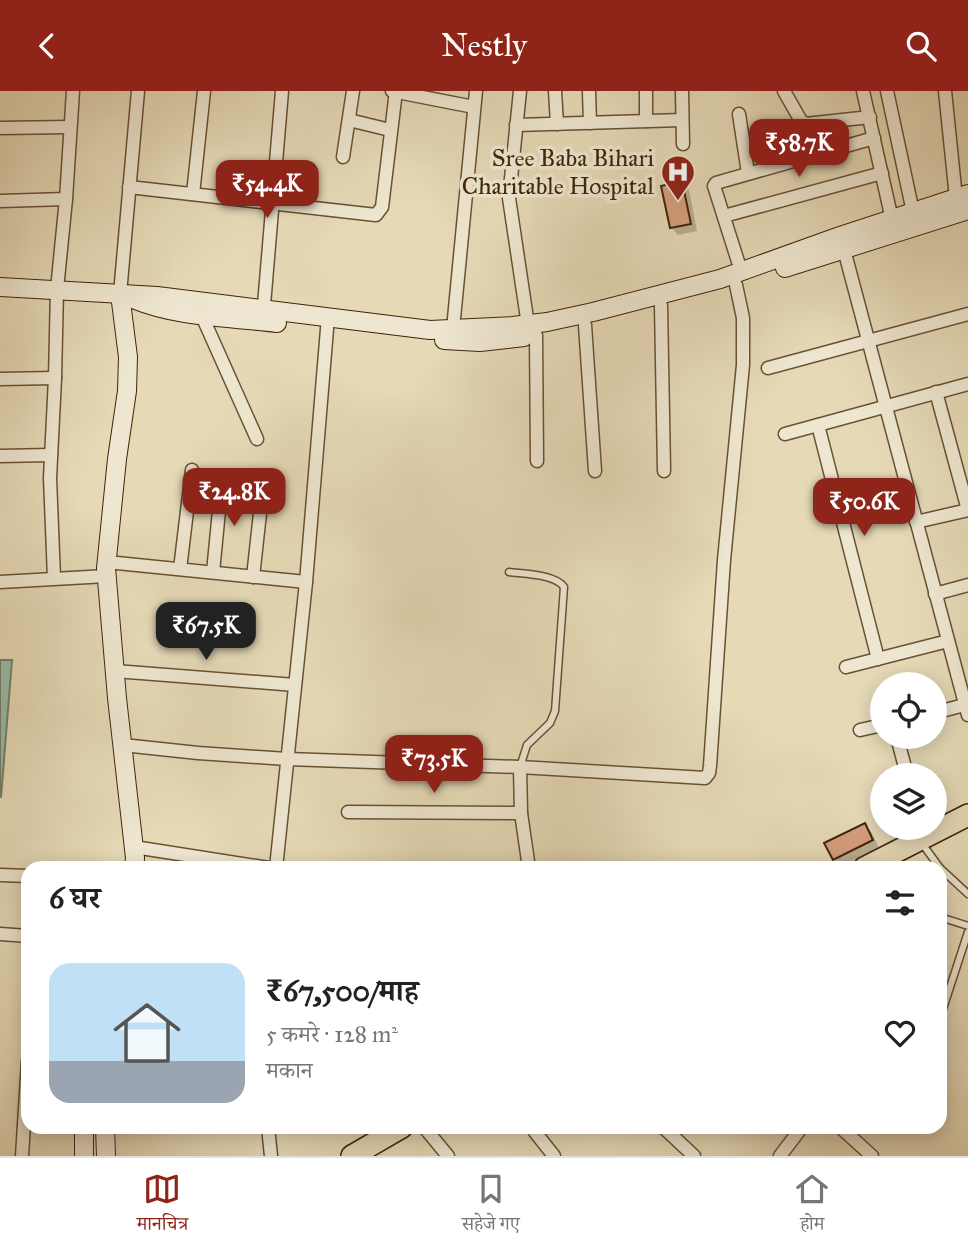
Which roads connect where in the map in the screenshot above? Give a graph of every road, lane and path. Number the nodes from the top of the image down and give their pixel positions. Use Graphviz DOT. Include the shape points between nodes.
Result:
graph roads {
  1 [pos="73,91"];
  2 [pos="138,91"];
  3 [pos="204,91"];
  4 [pos="282,91"];
  5 [pos="353,91"];
  6 [pos="395,91"];
  7 [pos="476,91"];
  8 [pos="520,91"];
  9 [pos="555,91"];
  10 [pos="589,91"];
  11 [pos="646,91"];
  12 [pos="682,91"];
  13 [pos="784,91"];
  14 [pos="863,91"];
  15 [pos="887,91"];
  16 [pos="945,91"];
  17 [pos="474,107"];
  18 [pos="739,114"];
  19 [pos="870,117"];
  20 [pos="349,120"];
  21 [pos="682,120"];
  22 [pos="646,121"];
  23 [pos="590,123"];
  24 [pos="557,124"];
  25 [pos="516,125"];
  26 [pos="70,127"];
  27 [pos="0,128"];
  28 [pos="390,130"];
  29 [pos="874,138"];
  30 [pos="683,144"];
  31 [pos="343,157"];
  32 [pos="748,173"];
  33 [pos="882,173"];
  34 [pos="129,187"];
  35 [pos="193,194"];
  36 [pos="66,199"];
  37 [pos="0,201"];
  38 [pos="964,201"];
  39 [pos="272,204"];
  40 [pos="913,212"];
  41 [pos="724,216"];
  42 [pos="894,226"];
  43 [pos="842,242"];
  44 [pos="739,278"];
  45 [pos="0,287"];
  46 [pos="57,289"];
  47 [pos="120,294"];
  48 [pos="662,305"];
  49 [pos="203,309"];
  50 [pos="968,314"];
  51 [pos="263,315"];
  52 [pos="328,323"];
  53 [pos="585,325"];
  54 [pos="453,329"];
  55 [pos="532,330"];
  56 [pos="867,341"];
  57 [pos="768,368"];
  58 [pos="55,378"];
  59 [pos="0,379"];
  60 [pos="968,385"];
  61 [pos="936,393"];
  62 [pos="885,407"];
  63 [pos="818,425"];
  64 [pos="785,434"];
  65 [pos="257,439"];
  66 [pos="51,455"];
  67 [pos="0,456"];
  68 [pos="537,461"];
  69 [pos="192,470"];
  70 [pos="595,471"];
  71 [pos="664,471"];
  72 [pos="264,477"];
  73 [pos="222,480"];
  74 [pos="968,510"];
  75 [pos="916,522"];
  76 [pos="107,569"];
  77 [pos="180,569"];
  78 [pos="213,572"];
  79 [pos="509,572"];
  80 [pos="253,577"];
  81 [pos="54,578"];
  82 [pos="0,582"];
  83 [pos="306,582"];
  84 [pos="968,585"];
  85 [pos="936,594"];
  86 [pos="948,641"];
  87 [pos="878,659"];
  88 [pos="845,667"];
  89 [pos="115,671"];
  90 [pos="295,685"];
  91 [pos="967,708"];
  92 [pos="947,711"];
  93 [pos="870,728"];
  94 [pos="860,730"];
  95 [pos="122,745"];
  96 [pos="287,759"];
  97 [pos="520,767"];
  98 [pos="348,812"];
  99 [pos="521,813"];
  100 [pos="968,815"];
  101 [pos="947,826"];
  102 [pos="968,827"];
  103 [pos="947,832"];
  104 [pos="918,840"];
  105 [pos="920,840"];
  106 [pos="923,840"];
  107 [pos="134,847"];
  108 [pos="134,861"];
  109 [pos="224,861"];
  110 [pos="277,861"];
  111 [pos="528,861"];
  112 [pos="878,861"];
  113 [pos="897,861"];
  114 [pos="936,861"];
  115 [pos="947,874"];
  116 [pos="0,875"];
  117 [pos="21,876"];
  118 [pos="968,894"];
  119 [pos="947,919"];
  120 [pos="968,926"];
  121 [pos="968,932"];
  122 [pos="0,934"];
  123 [pos="21,936"];
  124 [pos="947,996"];
  125 [pos="23,1134"];
  126 [pos="83,1134"];
  127 [pos="105,1134"];
  128 [pos="269,1134"];
  129 [pos="390,1134"];
  130 [pos="411,1134"];
  131 [pos="429,1134"];
  132 [pos="537,1134"];
  133 [pos="670,1134"];
  134 [pos="797,1134"];
  135 [pos="848,1134"];
  136 [pos="22,1156"];
  137 [pos="84,1156"];
  138 [pos="106,1156"];
  139 [pos="271,1156"];
  140 [pos="352,1156"];
  141 [pos="373,1156"];
  142 [pos="448,1156"];
  143 [pos="554,1156"];
  144 [pos="694,1156"];
  145 [pos="780,1156"];
  146 [pos="873,1156"];
  1 -- 26 [label="street"];
  2 -- 34 [label="street"];
  3 -- 35 [label="street"];
  4 -- 39 [label="street"];
  5 -- 20 [label="street"];
  6 -- 17 [label="street"];
  6 -- 28 [label="street"];
  7 -- 17 [label="street"];
  8 -- 25 [label="street"];
  9 -- 24 [label="street"];
  10 -- 23 [label="street"];
  11 -- 22 [label="street"];
  12 -- 21 [label="street"];
  13 -- 19 [label="street" via="806,124"];
  14 -- 19 [label="street"];
  15 -- 40 [label="street"];
  16 -- 38 [label="street"];
  17 -- 54 [label="street"];
  18 -- 32 [label="street"];
  19 -- 29 [label="street"];
  20 -- 28 [label="street"];
  20 -- 31 [label="street"];
  21 -- 22 [label="street"];
  21 -- 30 [label="street"];
  22 -- 23 [label="street"];
  23 -- 24 [label="street"];
  24 -- 25 [label="street"];
  25 -- 55 [label="street" via="509,209"];
  26 -- 27 [label="street"];
  26 -- 36 [label="street"];
  28 -- 39 [label="street" via="382,207 376,215"];
  29 -- 32 [label="street"];
  29 -- 33 [label="street"];
  32 -- 41 [label="street" via="714,186"];
  33 -- 41 [label="street"];
  33 -- 42 [label="street"];
  34 -- 35 [label="street"];
  34 -- 47 [label="street"];
  35 -- 39 [label="street"];
  36 -- 37 [label="street"];
  36 -- 46 [label="street"];
  38 -- 40 [label="street"];
  38 -- 42 [label="street"];
  39 -- 51 [label="street"];
  40 -- 42 [label="street"];
  41 -- 44 [label="street"];
  42 -- 43 [label="street"];
  43 -- 44 [label="street"];
  43 -- 56 [label="street"];
  44 -- 48 [label="street"];
  44 -- 55 [label="street"];
  44 -- 97 [label="street" via="743,365 709,773 697,778"];
  45 -- 46 [label="street"];
  46 -- 47 [label="street"];
  46 -- 58 [label="street"];
  47 -- 49 [label="street"];
  47 -- 76 [label="street" via="127,391"];
  48 -- 53 [label="street"];
  48 -- 71 [label="street"];
  49 -- 51 [label="street"];
  49 -- 65 [label="street"];
  50 -- 56 [label="street"];
  51 -- 52 [label="street"];
  52 -- 54 [label="street"];
  52 -- 55 [label="street" via="428,339 480,341"];
  52 -- 83 [label="street"];
  53 -- 55 [label="street"];
  53 -- 70 [label="street"];
  54 -- 55 [label="street"];
  55 -- 68 [label="street"];
  56 -- 57 [label="street"];
  56 -- 62 [label="street"];
  58 -- 59 [label="street"];
  58 -- 66 [label="street"];
  60 -- 61 [label="street"];
  61 -- 62 [label="street"];
  61 -- 74 [label="street"];
  62 -- 63 [label="street"];
  62 -- 75 [label="street"];
  63 -- 64 [label="street"];
  63 -- 87 [label="street"];
  66 -- 67 [label="street"];
  66 -- 81 [label="street"];
  69 -- 77 [label="street"];
  72 -- 80 [label="street"];
  73 -- 78 [label="street"];
  74 -- 75 [label="street"];
  75 -- 85 [label="street"];
  76 -- 77 [label="street"];
  76 -- 81 [label="street"];
  76 -- 89 [label="street"];
  77 -- 78 [label="street"];
  78 -- 80 [label="street"];
  79 -- 97 [label="lane" via="552,579 564,587 555,711 550,723 527,744"];
  80 -- 83 [label="street"];
  81 -- 82 [label="street"];
  83 -- 90 [label="street"];
  84 -- 85 [label="street"];
  85 -- 86 [label="street"];
  86 -- 87 [label="street"];
  86 -- 91 [label="street"];
  87 -- 88 [label="street"];
  89 -- 90 [label="street"];
  89 -- 95 [label="street"];
  90 -- 96 [label="street"];
  91 -- 92 [label="street"];
  93 -- 94 [label="street"];
  95 -- 96 [label="street"];
  95 -- 107 [label="street"];
  96 -- 97 [label="street"];
  96 -- 110 [label="street"];
  97 -- 99 [label="street"];
  98 -- 99 [label="street"];
  99 -- 111 [label="street"];
  100 -- 101 [label="main road"];
  102 -- 103 [label="main road"];
  104 -- 112 [label="main road"];
  105 -- 113 [label="main road"];
  106 -- 114 [label="lane"];
  107 -- 108 [label="street"];
  107 -- 109 [label="street"];
  115 -- 118 [label="lane"];
  116 -- 117 [label="street"];
  119 -- 120 [label="lane"];
  121 -- 124 [label="lane"];
  122 -- 123 [label="street"];
  125 -- 136 [label="street"];
  126 -- 137 [label="street"];
  127 -- 138 [label="street"];
  128 -- 139 [label="street"];
  129 -- 140 [label="main road"];
  130 -- 141 [label="main road"];
  131 -- 142 [label="street"];
  132 -- 143 [label="street"];
  133 -- 144 [label="street"];
  134 -- 145 [label="street"];
  135 -- 146 [label="street"];
}
